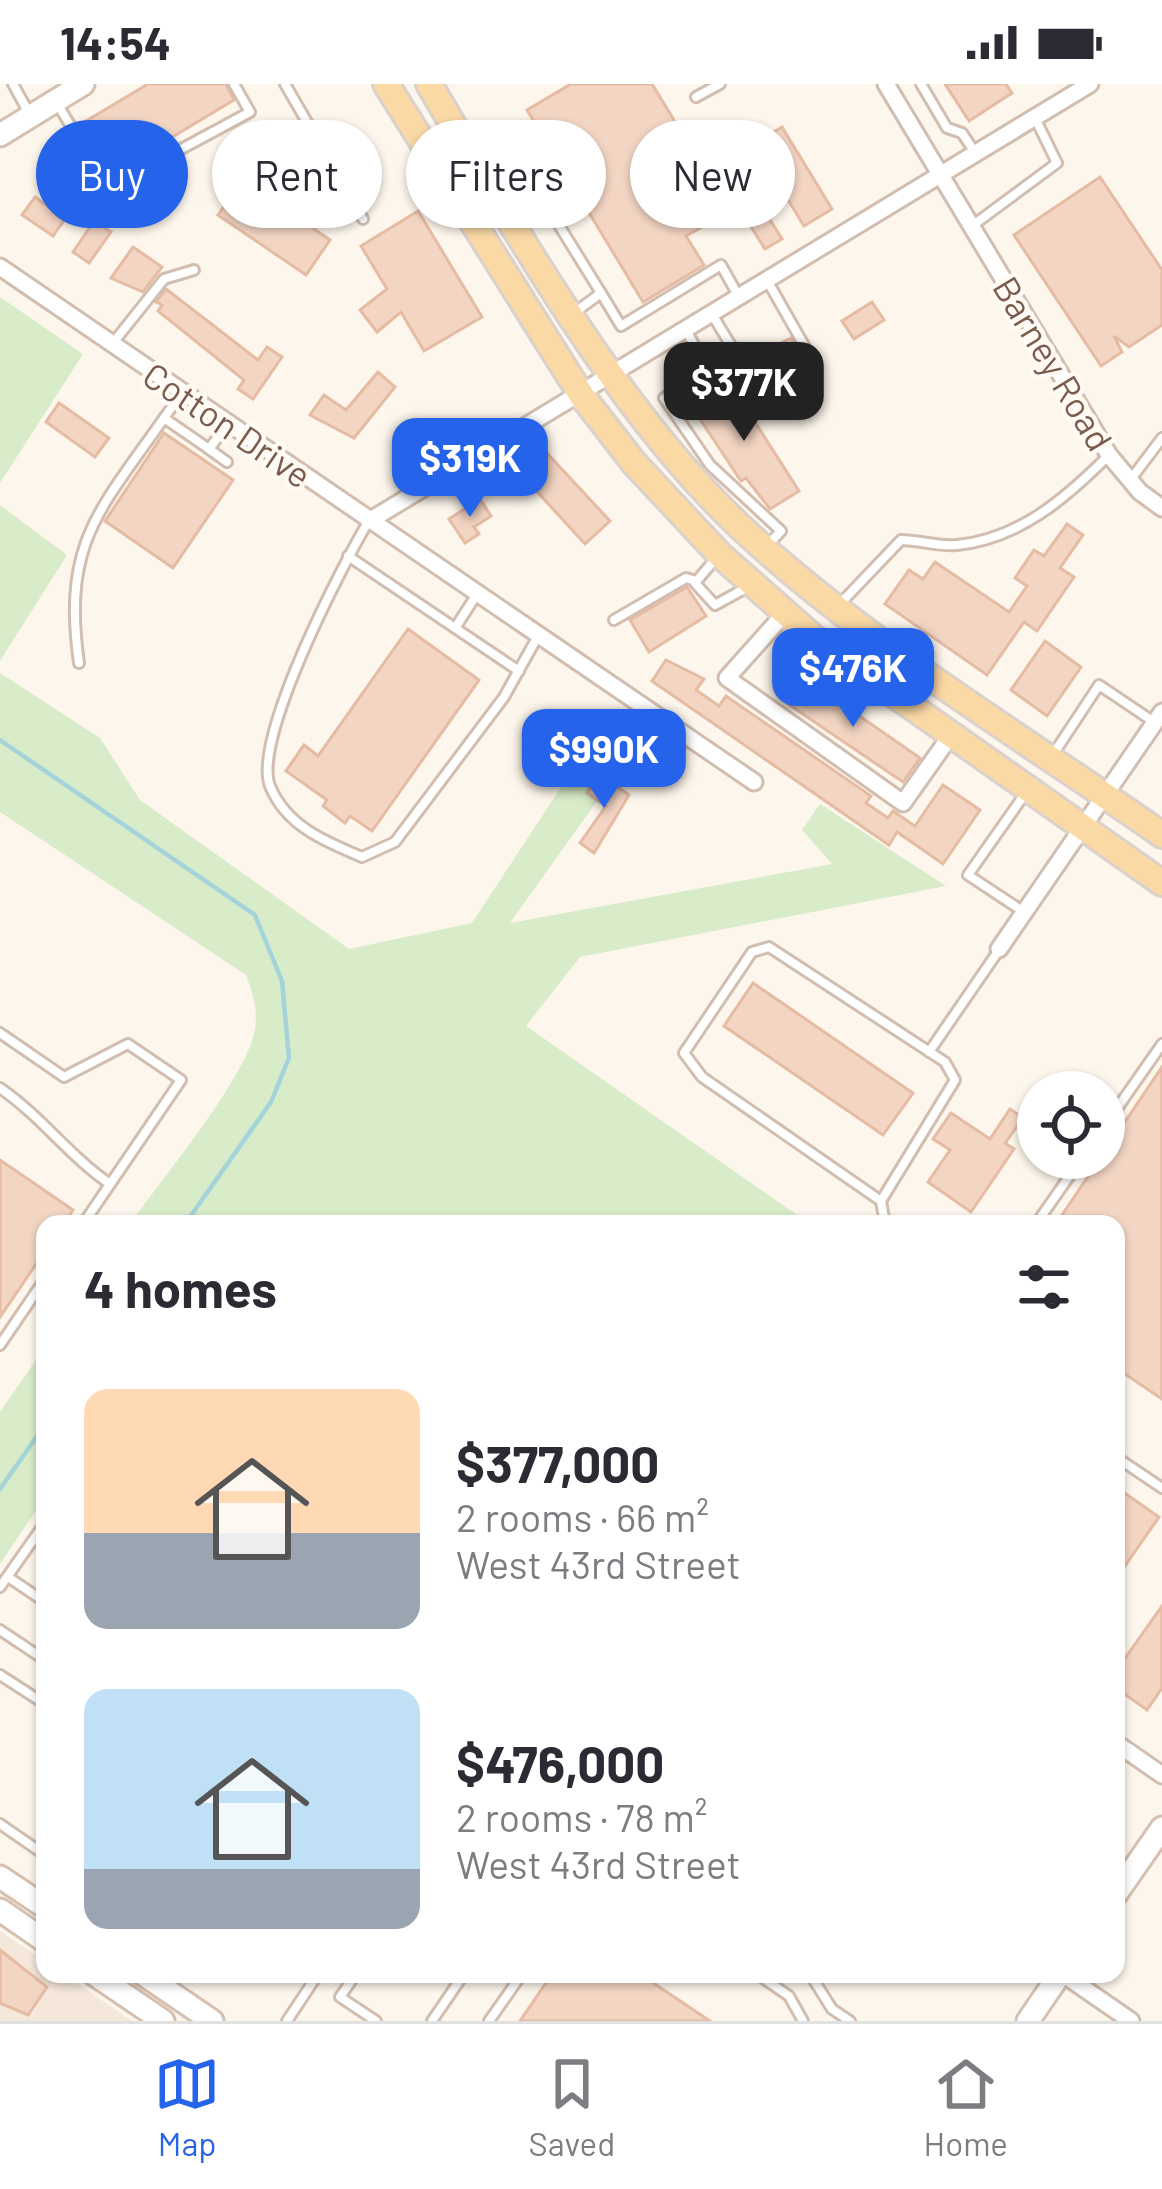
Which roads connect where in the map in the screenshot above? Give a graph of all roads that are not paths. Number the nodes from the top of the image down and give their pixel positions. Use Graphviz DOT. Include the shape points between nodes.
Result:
graph roads {
  1 [pos="13,84"];
  2 [pos="83,84"];
  3 [pos="234,84"];
  4 [pos="285,84"];
  5 [pos="386,84"];
  6 [pos="429,84"];
  7 [pos="720,84"];
  8 [pos="886,84"];
  9 [pos="921,84"];
  10 [pos="1090,84"];
  11 [pos="696,97"];
  12 [pos="56,101"];
  13 [pos="31,116"];
  14 [pos="1035,118"];
  15 [pos="306,120"];
  16 [pos="408,120"];
  17 [pos="450,120"];
  18 [pos="0,135"];
  19 [pos="976,154"];
  20 [pos="940,176"];
  21 [pos="971,227"];
  22 [pos="474,228"];
  23 [pos="518,228"];
  24 [pos="561,228"];
  25 [pos="0,267"];
  26 [pos="194,271"];
  27 [pos="768,282"];
  28 [pos="601,293"];
  29 [pos="740,299"];
  30 [pos="573,314"];
  31 [pos="713,316"];
  32 [pos="687,332"];
  33 [pos="112,344"];
  34 [pos="614,376"];
  35 [pos="182,393"];
  36 [pos="582,396"];
  37 [pos="164,418"];
  38 [pos="228,424"];
  39 [pos="1162,438"];
  40 [pos="209,449"];
  41 [pos="1109,455"];
  42 [pos="227,462"];
  43 [pos="1130,480"];
  44 [pos="1162,508"];
  45 [pos="369,520"];
  46 [pos="766,547"];
  47 [pos="348,556"];
  48 [pos="720,556"];
  49 [pos="696,580"];
  50 [pos="752,584"];
  51 [pos="477,594"];
  52 [pos="838,608"];
  53 [pos="785,613"];
  54 [pos="614,620"];
  55 [pos="455,628"];
  56 [pos="538,636"];
  57 [pos="814,638"];
  58 [pos="79,663"];
  59 [pos="519,670"];
  60 [pos="1158,717"];
  61 [pos="951,735"];
  62 [pos="1052,757"];
  63 [pos="754,782"];
  64 [pos="1028,789"];
  65 [pos="1105,794"];
  66 [pos="1081,827"];
  67 [pos="1162,835"];
  68 [pos="1162,883"];
  69 [pos="1024,912"];
  70 [pos="1000,949"];
  71 [pos="0,1033"];
  72 [pos="1162,1044"];
  73 [pos="929,1052"];
  74 [pos="0,1088"];
  75 [pos="1125,1097"];
  76 [pos="1067,1179"];
  77 [pos="110,1184"];
  78 [pos="881,1201"];
  79 [pos="89,1215"];
  80 [pos="883,1215"];
  81 [pos="1042,1215"];
  82 [pos="36,1293"];
  83 [pos="0,1345"];
  84 [pos="1125,1463"];
  85 [pos="1162,1489"];
  86 [pos="36,1536"];
  87 [pos="8,1576"];
  88 [pos="0,1587"];
  89 [pos="36,1596"];
  90 [pos="0,1630"];
  91 [pos="36,1654"];
  92 [pos="0,1675"];
  93 [pos="36,1698"];
  94 [pos="1125,1749"];
  95 [pos="1162,1775"];
  96 [pos="4,1827"];
  97 [pos="1162,1828"];
  98 [pos="0,1842"];
  99 [pos="36,1849"];
  100 [pos="0,1877"];
  101 [pos="1125,1881"];
  102 [pos="36,1901"];
  103 [pos="0,1910"];
  104 [pos="36,1935"];
  105 [pos="107,1983"];
  106 [pos="155,1983"];
  107 [pos="312,1983"];
  108 [pos="349,1983"];
  109 [pos="458,1983"];
  110 [pos="516,1983"];
  111 [pos="770,1983"];
  112 [pos="816,1983"];
  113 [pos="1055,1983"];
  114 [pos="1074,1983"];
  115 [pos="203,2018"];
  116 [pos="163,2021"];
  117 [pos="288,2021"];
  118 [pos="376,2021"];
  119 [pos="432,2021"];
  120 [pos="489,2021"];
  121 [pos="803,2021"];
  122 [pos="850,2021"];
  123 [pos="1028,2021"];
  124 [pos="1131,2021"];
  1 -- 13 [label="lane"];
  2 -- 12 [label="main road"];
  3 -- 12 [label="lane" via="250,112 109,188"];
  4 -- 15 [label="lane"];
  5 -- 16 [label="main road"];
  6 -- 17 [label="main road"];
  7 -- 11 [label="lane"];
  8 -- 20 [label="street, Barney Road"];
  9 -- 19 [label="lane" via="947,128 962,133"];
  10 -- 14 [label="street"];
  12 -- 13 [label="main road"];
  13 -- 18 [label="main road"];
  14 -- 19 [label="street"];
  14 -- 21 [label="lane" via="1058,163"];
  19 -- 20 [label="street"];
  20 -- 21 [label="street, Barney Road"];
  20 -- 27 [label="street"];
  21 -- 41 [label="street, Barney Road"];
  22 -- 36 [label="main road"];
  23 -- 30 [label="main road"];
  24 -- 28 [label="lane"];
  25 -- 33 [label="street, Cotton Drive"];
  26 -- 33 [label="lane" via="164,279"];
  27 -- 29 [label="street"];
  27 -- 31 [label="lane" via="809,354 804,377 783,392 757,380"];
  28 -- 29 [label="lane" via="621,326 721,266"];
  28 -- 30 [label="lane"];
  29 -- 31 [label="street"];
  30 -- 34 [label="main road"];
  31 -- 32 [label="street"];
  32 -- 34 [label="street"];
  32 -- 46 [label="lane" via="708,370 664,398 710,465 781,531"];
  33 -- 35 [label="street, Cotton Drive"];
  34 -- 36 [label="street"];
  34 -- 46 [label="main road" via="667,449"];
  35 -- 37 [label="lane"];
  35 -- 38 [label="street, Cotton Drive"];
  36 -- 45 [label="street"];
  36 -- 48 [label="main road"];
  37 -- 40 [label="lane"];
  37 -- 58 [label="lane" via="83,541 71,605"];
  38 -- 40 [label="lane"];
  38 -- 45 [label="street, Cotton Drive"];
  39 -- 43 [label="lane"];
  40 -- 42 [label="lane"];
  41 -- 43 [label="street, Barney Road"];
  41 -- 52 [label="lane" via="1061,502 1016,528 956,545 901,540"];
  43 -- 44 [label="street, Barney Road"];
  45 -- 47 [label="lane"];
  45 -- 51 [label="street, Cotton Drive"];
  46 -- 52 [label="main road"];
  47 -- 55 [label="lane"];
  47 -- 59 [label="lane" via="303,652 268,758 270,786 307,834 362,857 395,842"];
  48 -- 49 [label="lane"];
  48 -- 50 [label="main road"];
  49 -- 50 [label="lane" via="716,605"];
  49 -- 54 [label="lane" via="686,578"];
  50 -- 53 [label="main road"];
  51 -- 55 [label="lane"];
  51 -- 56 [label="street, Cotton Drive"];
  52 -- 57 [label="main road"];
  52 -- 62 [label="main road"];
  53 -- 57 [label="main road"];
  53 -- 61 [label="street" via="727,678 903,803"];
  55 -- 59 [label="lane"];
  56 -- 59 [label="lane"];
  56 -- 63 [label="street, Cotton Drive"];
  57 -- 61 [label="main road"];
  60 -- 62 [label="lane" via="1099,685"];
  60 -- 65 [label="street"];
  61 -- 64 [label="main road"];
  62 -- 65 [label="main road"];
  64 -- 66 [label="main road"];
  64 -- 69 [label="lane" via="968,875"];
  65 -- 66 [label="street"];
  65 -- 67 [label="main road"];
  66 -- 68 [label="main road"];
  66 -- 69 [label="street"];
  69 -- 70 [label="street"];
  70 -- 73 [label="lane"];
  71 -- 77 [label="lane" via="64,1077 128,1044 181,1080"];
  72 -- 75 [label="lane"];
  73 -- 78 [label="lane" via="955,1080"];
  73 -- 78 [label="lane" via="770,947 752,952 684,1053 702,1077"];
  74 -- 77 [label="lane"];
  76 -- 81 [label="lane"];
  77 -- 79 [label="lane"];
  78 -- 80 [label="lane"];
  82 -- 83 [label="lane"];
  84 -- 85 [label="lane"];
  86 -- 87 [label="lane"];
  87 -- 88 [label="lane"];
  87 -- 89 [label="lane"];
  90 -- 91 [label="lane"];
  92 -- 93 [label="lane"];
  94 -- 95 [label="street"];
  96 -- 98 [label="lane"];
  96 -- 99 [label="lane"];
  97 -- 101 [label="main road"];
  100 -- 102 [label="main road"];
  103 -- 104 [label="main road"];
  105 -- 116 [label="main road"];
  106 -- 115 [label="main road"];
  107 -- 117 [label="lane"];
  108 -- 118 [label="lane" via="340,1996"];
  109 -- 119 [label="lane"];
  110 -- 120 [label="lane"];
  111 -- 121 [label="lane"];
  112 -- 122 [label="lane"];
  113 -- 123 [label="main road"];
  114 -- 124 [label="street"];
}
